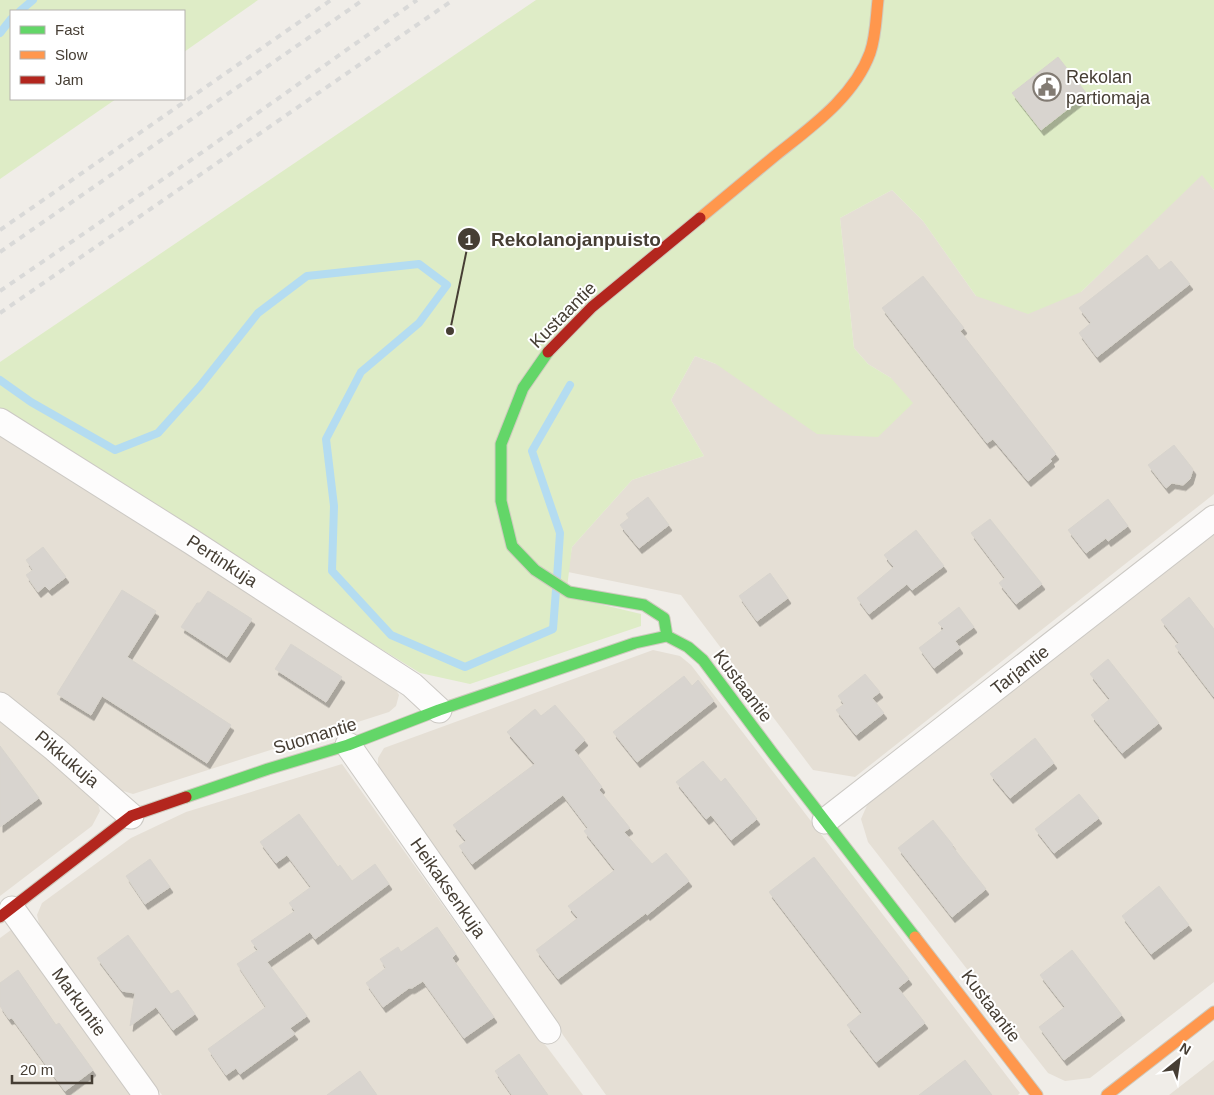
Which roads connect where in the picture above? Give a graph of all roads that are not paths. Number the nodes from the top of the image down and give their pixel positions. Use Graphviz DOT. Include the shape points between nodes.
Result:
graph roads {
  1 [pos="878,0"];
  2 [pos="0,421"];
  3 [pos="1214,518"];
  4 [pos="667,636"];
  5 [pos="0,705"];
  6 [pos="439,710"];
  7 [pos="348,745"];
  8 [pos="131,816"];
  9 [pos="826,821"];
  10 [pos="6,913"];
  11 [pos="1214,1012"];
  12 [pos="548,1031"];
  13 [pos="146,1095"];
  14 [pos="1037,1095"];
  15 [pos="1107,1095"];
  1 -- 4 [label="street, Kustaantie" via="872,44 859,76 842,97 822,118 592,307 550,349 523,388 501,444 501,501 512,546 535,570 569,592 644,605 664,618"];
  2 -- 6 [label="street, Pertinkuja" via="412,685"];
  3 -- 9 [label="street, Tarjantie"];
  4 -- 6 [label="street, Suomantie" via="635,643"];
  4 -- 9 [label="street, Kustaantie" via="703,660"];
  5 -- 8 [label="street, Pikkukuja"];
  6 -- 7 [label="street, Suomantie"];
  7 -- 8 [label="street, Suomantie"];
  7 -- 12 [label="street, Heikaksenkuja"];
  8 -- 10 [label="street, Suomantie"];
  9 -- 14 [label="street, Kustaantie"];
  10 -- 13 [label="street, Markuntie"];
  11 -- 15 [label="street"];
}
